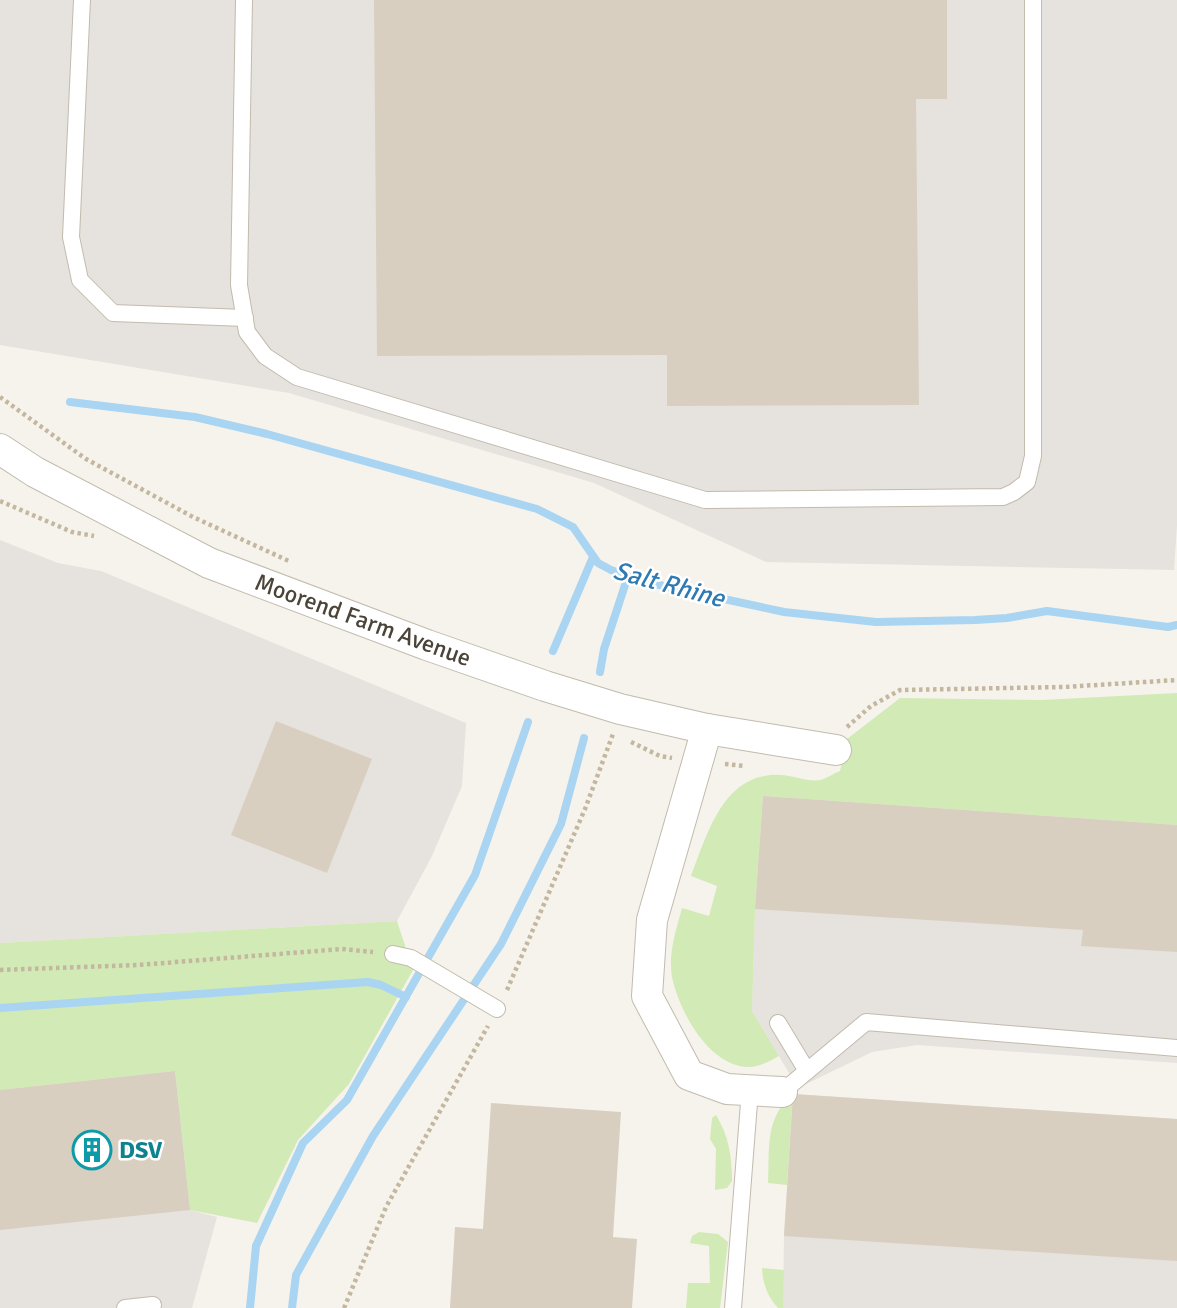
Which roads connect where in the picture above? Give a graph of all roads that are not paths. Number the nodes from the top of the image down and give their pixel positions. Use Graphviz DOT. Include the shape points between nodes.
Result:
graph roads {
  1 [pos="82,0"];
  2 [pos="244,0"];
  3 [pos="1033,0"];
  4 [pos="245,318"];
  5 [pos="0,449"];
  6 [pos="0,460"];
  7 [pos="35,472"];
  8 [pos="707,729"];
  9 [pos="836,750"];
  10 [pos="393,954"];
  11 [pos="492,1005"];
  12 [pos="778,1023"];
  13 [pos="1177,1048"];
  14 [pos="807,1070"];
  15 [pos="750,1090"];
  16 [pos="782,1092"];
  17 [pos="153,1305"];
  18 [pos="125,1308"];
  19 [pos="733,1308"];
  1 -- 4 [label="lane" via="71,237 80,280 113,313"];
  2 -- 4 [label="lane" via="239,285"];
  3 -- 4 [label="lane" via="1033,456 1027,482 1003,497 705,500 297,377 265,356 247,332"];
  5 -- 7 [label="street, Moorend Farm Avenue"];
  6 -- 7 [label="street, Moorend Farm Avenue"];
  7 -- 8 [label="street, Moorend Farm Avenue" via="222,568 545,686"];
  8 -- 9 [label="street, Moorend Farm Avenue"];
  8 -- 15 [label="street" via="652,920 647,996 689,1075 727,1089"];
  10 -- 11 [label="lane" via="411,958"];
  12 -- 14 [label="lane"];
  13 -- 14 [label="lane" via="866,1022"];
  14 -- 16 [label="lane"];
  15 -- 16 [label="street"];
  15 -- 19 [label="lane"];
  17 -- 18 [label="lane"];
}
